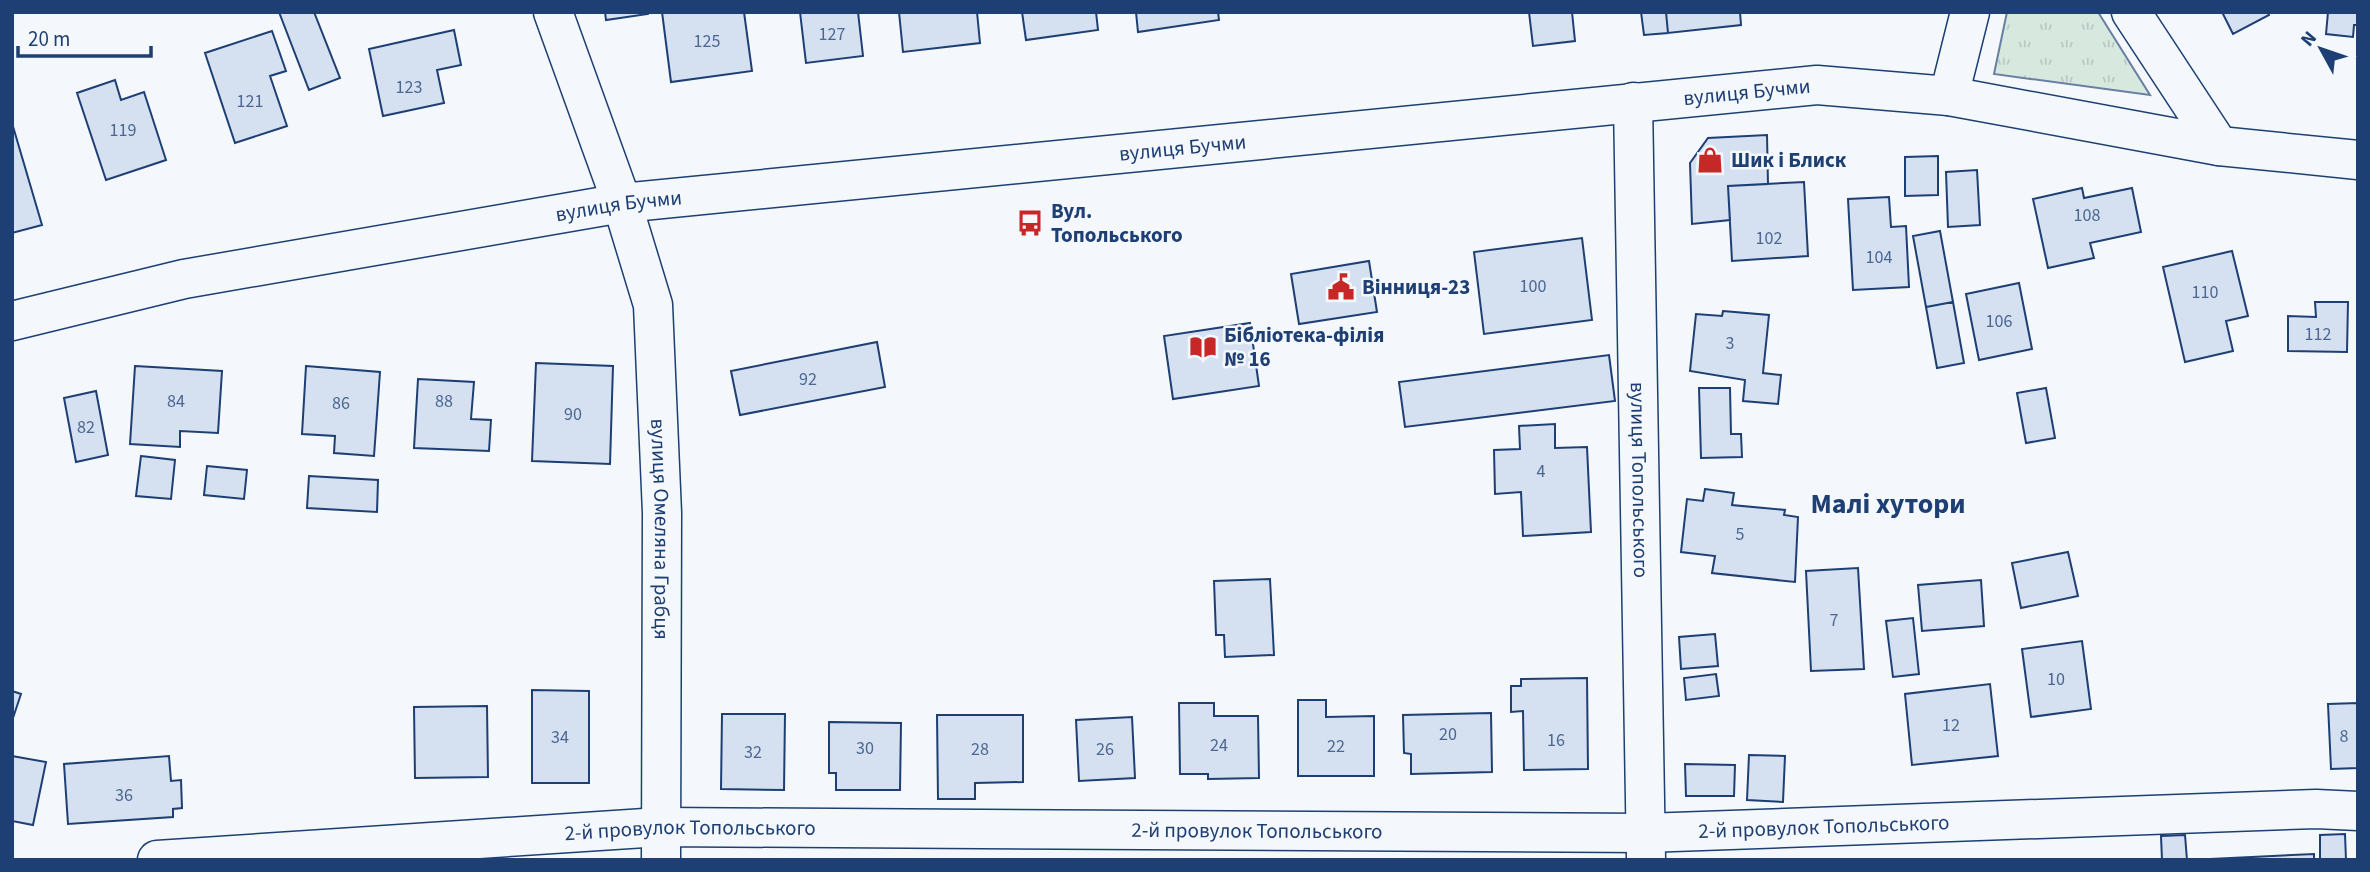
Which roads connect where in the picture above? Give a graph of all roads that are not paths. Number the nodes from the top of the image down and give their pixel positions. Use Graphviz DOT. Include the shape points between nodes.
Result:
graph roads {
  1 [pos="554,12"];
  2 [pos="1970,12"];
  3 [pos="2131,12"];
  4 [pos="1949,96"];
  5 [pos="1633,102"];
  6 [pos="2219,146"];
  7 [pos="2358,160"];
  8 [pos="622,203"];
  9 [pos="12,321"];
  10 [pos="2358,811"];
  11 [pos="661,844"];
  12 [pos="1645,846"];
  13 [pos="157,860"];
  1 -- 8 [label="street, вулиця Омеляна Грабця"];
  2 -- 4 [label="street"];
  3 -- 6 [label="street"];
  4 -- 5 [label="street, вулиця Бучми" via="1817,85"];
  4 -- 6 [label="street, вулиця Бучми"];
  5 -- 8 [label="street, вулиця Бучми"];
  5 -- 12 [label="street, вулиця Топольського"];
  6 -- 7 [label="street, вулиця Бучми"];
  8 -- 9 [label="street, вулиця Бучми" via="184,279"];
  8 -- 11 [label="street, вулиця Омеляна Грабця" via="653,305 662,513"];
  10 -- 12 [label="street, 2-й провулок Топольського" via="2316,809"];
  11 -- 12 [label="street, 2-й провулок Топольського"];
  11 -- 13 [label="street, 2-й провулок Топольського"];
}
